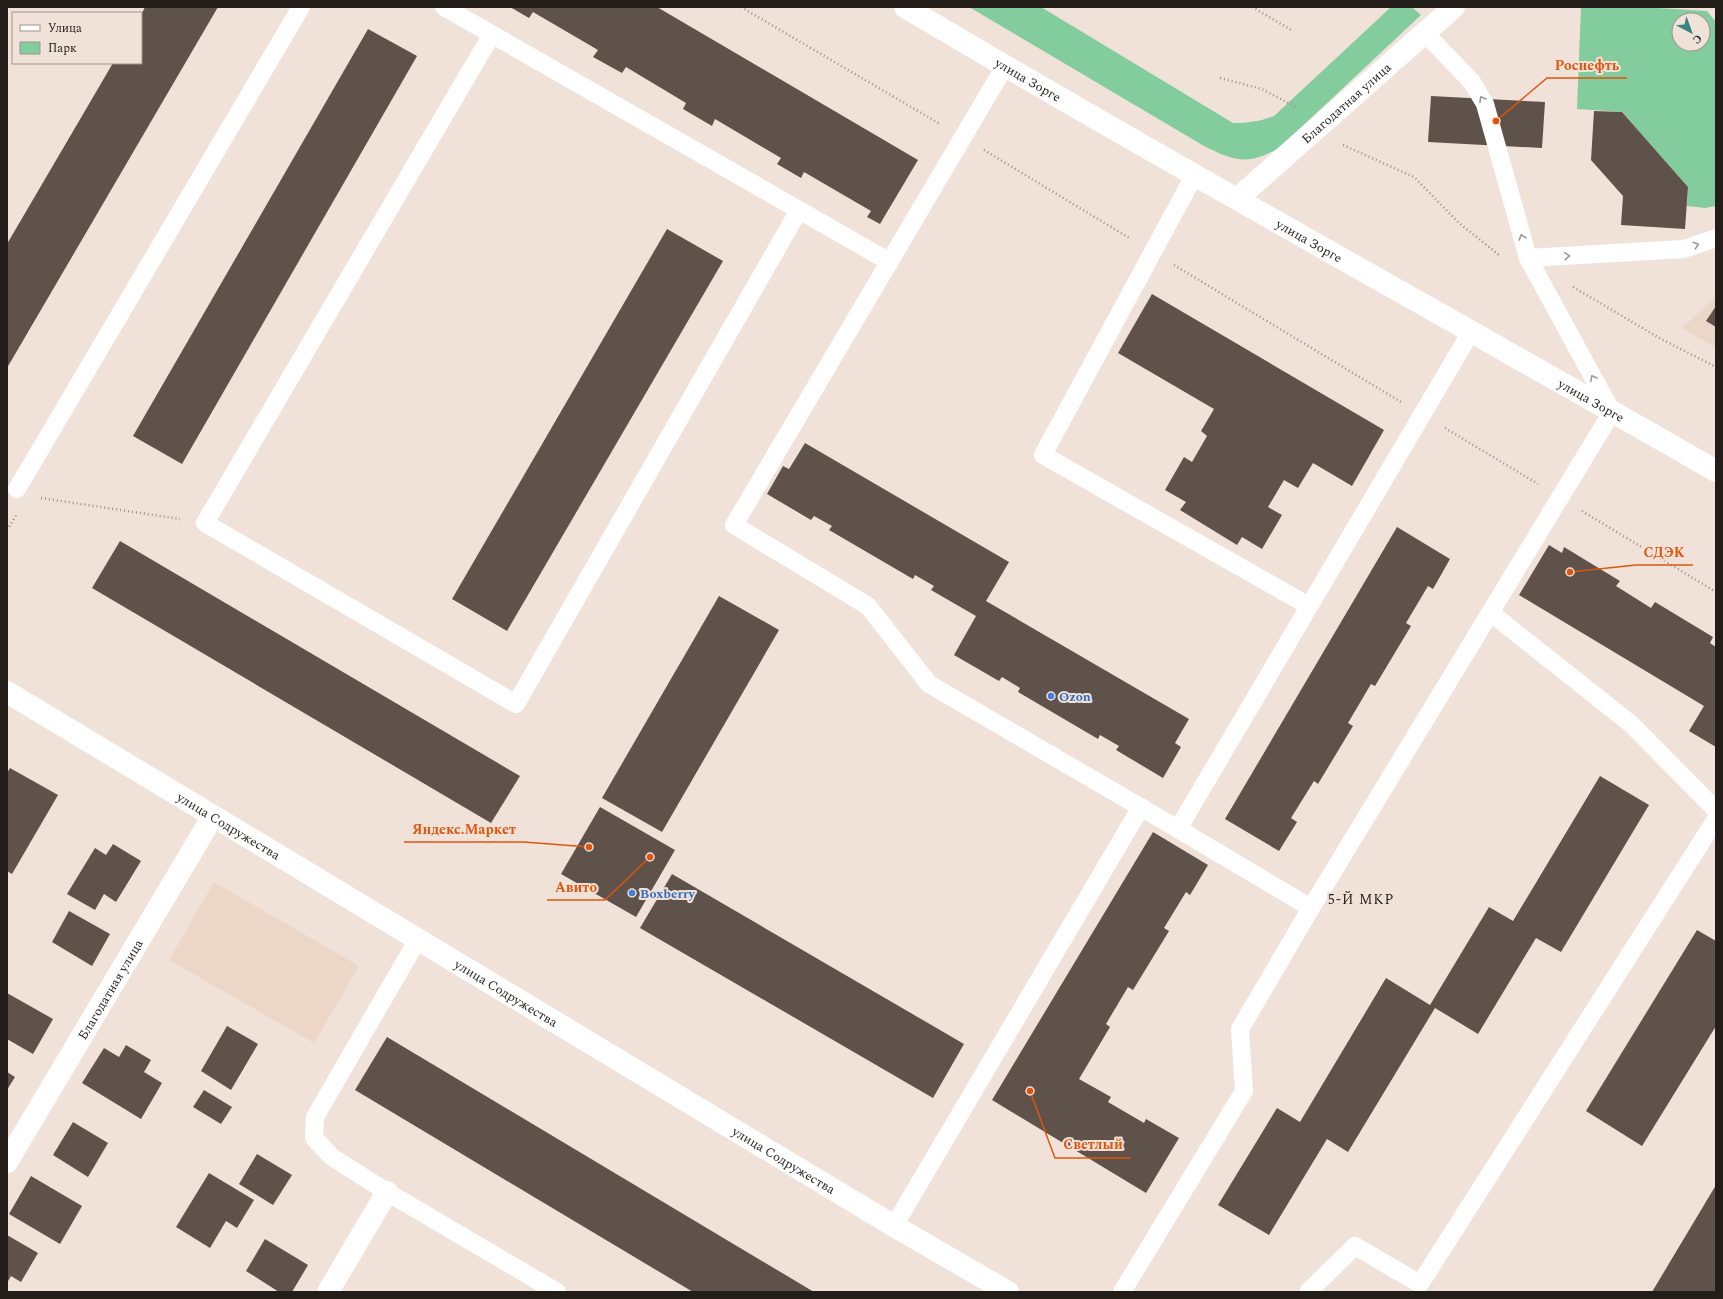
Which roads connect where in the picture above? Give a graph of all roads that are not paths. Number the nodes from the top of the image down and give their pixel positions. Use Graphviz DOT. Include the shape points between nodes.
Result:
graph roads {
  1 [pos="301,7"];
  2 [pos="444,7"];
  3 [pos="905,7"];
  4 [pos="1451,8"];
  5 [pos="1425,33"];
  6 [pos="492,34"];
  7 [pos="1005,66"];
  8 [pos="1194,174"];
  9 [pos="1238,198"];
  10 [pos="799,210"];
  11 [pos="1716,238"];
  12 [pos="890,262"];
  13 [pos="1532,266"];
  14 [pos="1472,330"];
  15 [pos="1612,412"];
  16 [pos="1714,467"];
  17 [pos="17,489"];
  18 [pos="1309,606"];
  19 [pos="1491,613"];
  20 [pos="7,692"];
  21 [pos="1141,807"];
  22 [pos="1716,810"];
  23 [pos="213,816"];
  24 [pos="1716,819"];
  25 [pos="1178,829"];
  26 [pos="1311,908"];
  27 [pos="418,939"];
  28 [pos="7,1162"];
  29 [pos="388,1192"];
  30 [pos="894,1226"];
  31 [pos="1423,1288"];
  32 [pos="328,1292"];
  33 [pos="557,1292"];
  34 [pos="1008,1292"];
  35 [pos="1122,1292"];
  36 [pos="1308,1292"];
  1 -- 17 [label="lane"];
  2 -- 6 [label="lane"];
  3 -- 7 [label="street, улица Зорге"];
  4 -- 5 [label="street, Благодатная улица"];
  5 -- 9 [label="street, Благодатная улица"];
  13 -- 5 [label="lane, one-way" via="1485,104 1472,82"];
  6 -- 10 [label="lane"];
  6 -- 10 [label="lane" via="205,523 516,704"];
  7 -- 8 [label="street, улица Зорге"];
  7 -- 12 [label="lane"];
  8 -- 9 [label="street, улица Зорге"];
  8 -- 18 [label="lane" via="1043,455"];
  9 -- 14 [label="street, улица Зорге"];
  10 -- 12 [label="lane"];
  13 -- 11 [label="lane, one-way" via="1684,249"];
  12 -- 21 [label="lane" via="734,525 868,606 929,684"];
  15 -- 13 [label="lane, one-way"];
  14 -- 15 [label="street, улица Зорге"];
  14 -- 18 [label="lane"];
  15 -- 16 [label="street, улица Зорге"];
  15 -- 19 [label="lane"];
  18 -- 25 [label="lane"];
  19 -- 22 [label="lane" via="1631,724"];
  19 -- 26 [label="lane"];
  20 -- 23 [label="street, улица Содружества"];
  21 -- 25 [label="lane"];
  21 -- 30 [label="lane"];
  23 -- 27 [label="street, улица Содружества"];
  23 -- 28 [label="street, Благодатная улица"];
  24 -- 31 [label="lane"];
  25 -- 26 [label="lane"];
  26 -- 35 [label="lane" via="1240,1028 1244,1091"];
  27 -- 29 [label="lane" via="315,1117 314,1138 332,1157"];
  27 -- 30 [label="street, улица Содружества"];
  29 -- 32 [label="street"];
  29 -- 33 [label="lane"];
  30 -- 34 [label="street, улица Содружества"];
  31 -- 36 [label="lane" via="1355,1246"];
}
